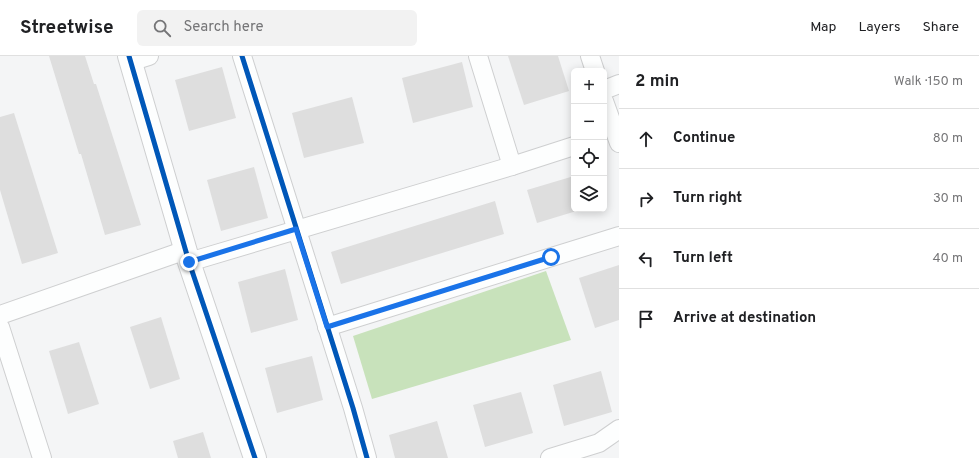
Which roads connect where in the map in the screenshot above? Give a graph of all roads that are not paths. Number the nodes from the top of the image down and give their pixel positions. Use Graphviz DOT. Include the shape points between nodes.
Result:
graph roads {
  1 [pos="242,56"];
  2 [pos="478,56"];
  3 [pos="590,56"];
  4 [pos="136,58"];
  5 [pos="594,68"];
  6 [pos="619,84"];
  7 [pos="607,89"];
  8 [pos="605,104"];
  9 [pos="613,138"];
  10 [pos="571,147"];
  11 [pos="512,166"];
  12 [pos="296,229"];
  13 [pos="619,236"];
  14 [pos="187,256"];
  15 [pos="0,315"];
  16 [pos="0,327"];
  17 [pos="327,327"];
  18 [pos="619,429"];
  19 [pos="602,450"];
  20 [pos="42,458"];
  21 [pos="255,458"];
  22 [pos="367,458"];
  23 [pos="550,458"];
  1 -- 12 [label="street"];
  2 -- 11 [label="street"];
  3 -- 5 [label="street"];
  4 -- 14 [label="street"];
  6 -- 7 [label="street"];
  8 -- 9 [label="street"];
  10 -- 11 [label="street"];
  11 -- 12 [label="street"];
  12 -- 14 [label="street"];
  12 -- 17 [label="street"];
  13 -- 17 [label="street"];
  14 -- 15 [label="street"];
  14 -- 21 [label="street"];
  16 -- 20 [label="street"];
  17 -- 22 [label="street"];
  18 -- 19 [label="street"];
  19 -- 23 [label="street"];
}
